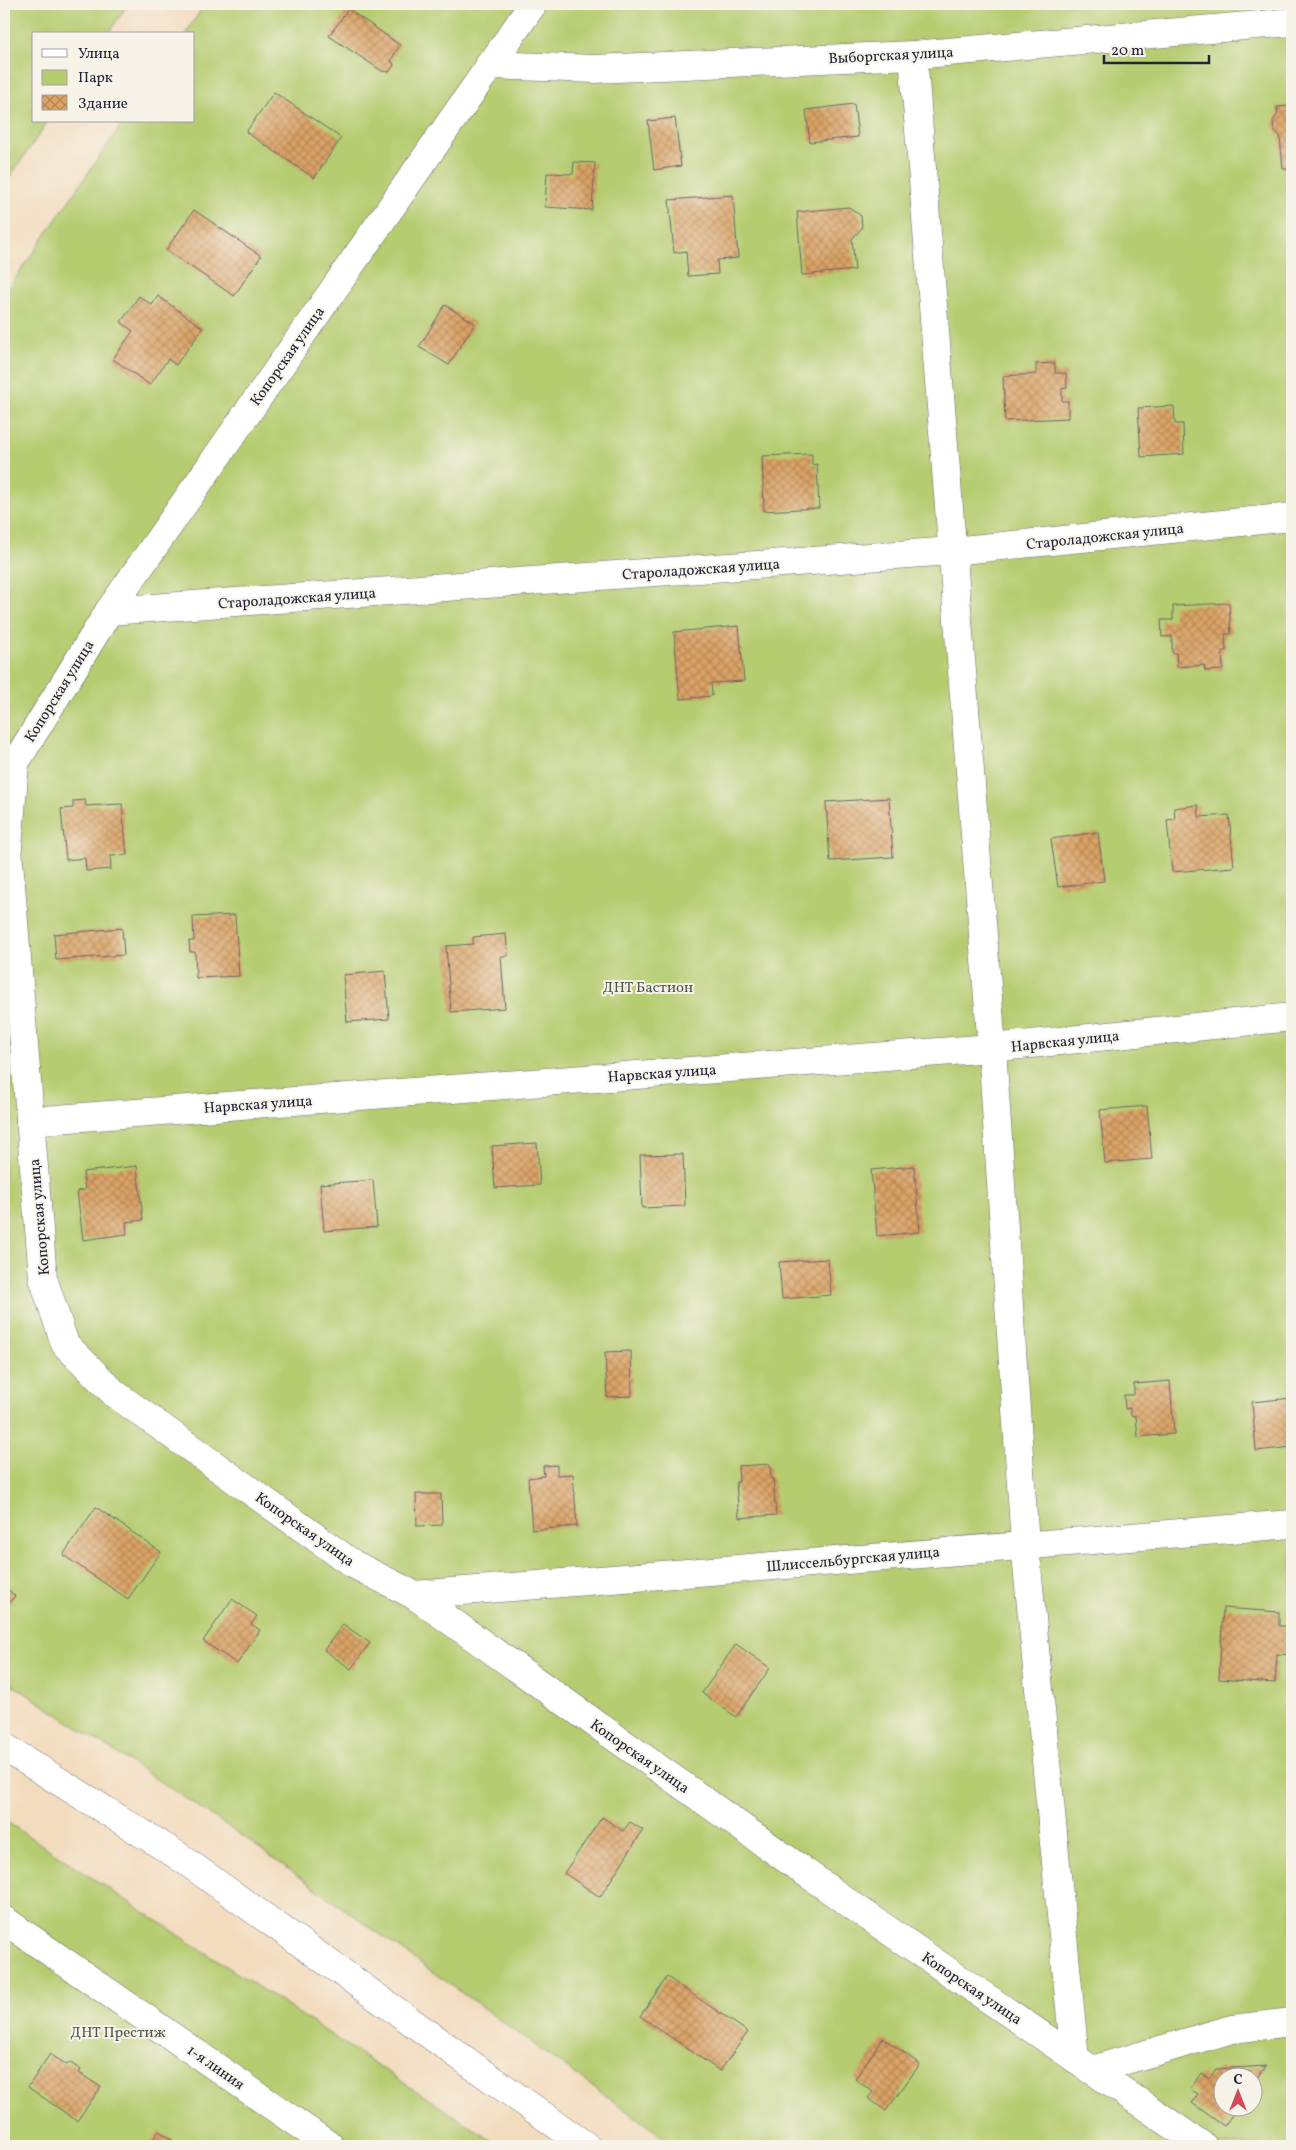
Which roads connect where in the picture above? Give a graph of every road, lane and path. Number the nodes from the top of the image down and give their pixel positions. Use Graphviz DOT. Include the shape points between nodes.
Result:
graph roads {
  1 [pos="533,4"];
  2 [pos="1292,22"];
  3 [pos="913,55"];
  4 [pos="489,65"];
  5 [pos="1292,517"];
  6 [pos="952,551"];
  7 [pos="109,611"];
  8 [pos="1292,1017"];
  9 [pos="992,1048"];
  10 [pos="30,1121"];
  11 [pos="1292,1524"];
  12 [pos="1024,1545"];
  13 [pos="414,1595"];
  14 [pos="4,1747"];
  15 [pos="4,1920"];
  16 [pos="1292,2022"];
  17 [pos="1084,2064"];
  18 [pos="330,2146"];
  19 [pos="586,2146"];
  20 [pos="1203,2146"];
  1 -- 4 [label="street, Копорская улица"];
  2 -- 3 [label="street, Выборгская улица"];
  3 -- 4 [label="street, Выборгская улица" via="596,69"];
  3 -- 6 [label="street"];
  4 -- 7 [label="street, Копорская улица"];
  5 -- 6 [label="street, Староладожская улица"];
  6 -- 7 [label="street, Староладожская улица"];
  6 -- 9 [label="street"];
  7 -- 10 [label="street, Копорская улица" via="15,763 8,848"];
  8 -- 9 [label="street, Нарвская улица"];
  9 -- 10 [label="street, Нарвская улица"];
  9 -- 12 [label="street"];
  10 -- 13 [label="street, Копорская улица" via="43,1278 65,1344 131,1406 353,1564"];
  11 -- 12 [label="street, Шлиссельбургская улица"];
  12 -- 13 [label="street, Шлиссельбургская улица"];
  12 -- 17 [label="street"];
  13 -- 17 [label="street, Копорская улица" via="842,1899"];
  14 -- 19 [label="street" via="177,1855"];
  15 -- 18 [label="street, 1-я линия"];
  16 -- 17 [label="street" via="1232,2029"];
  17 -- 20 [label="street, Копорская улица"];
}
